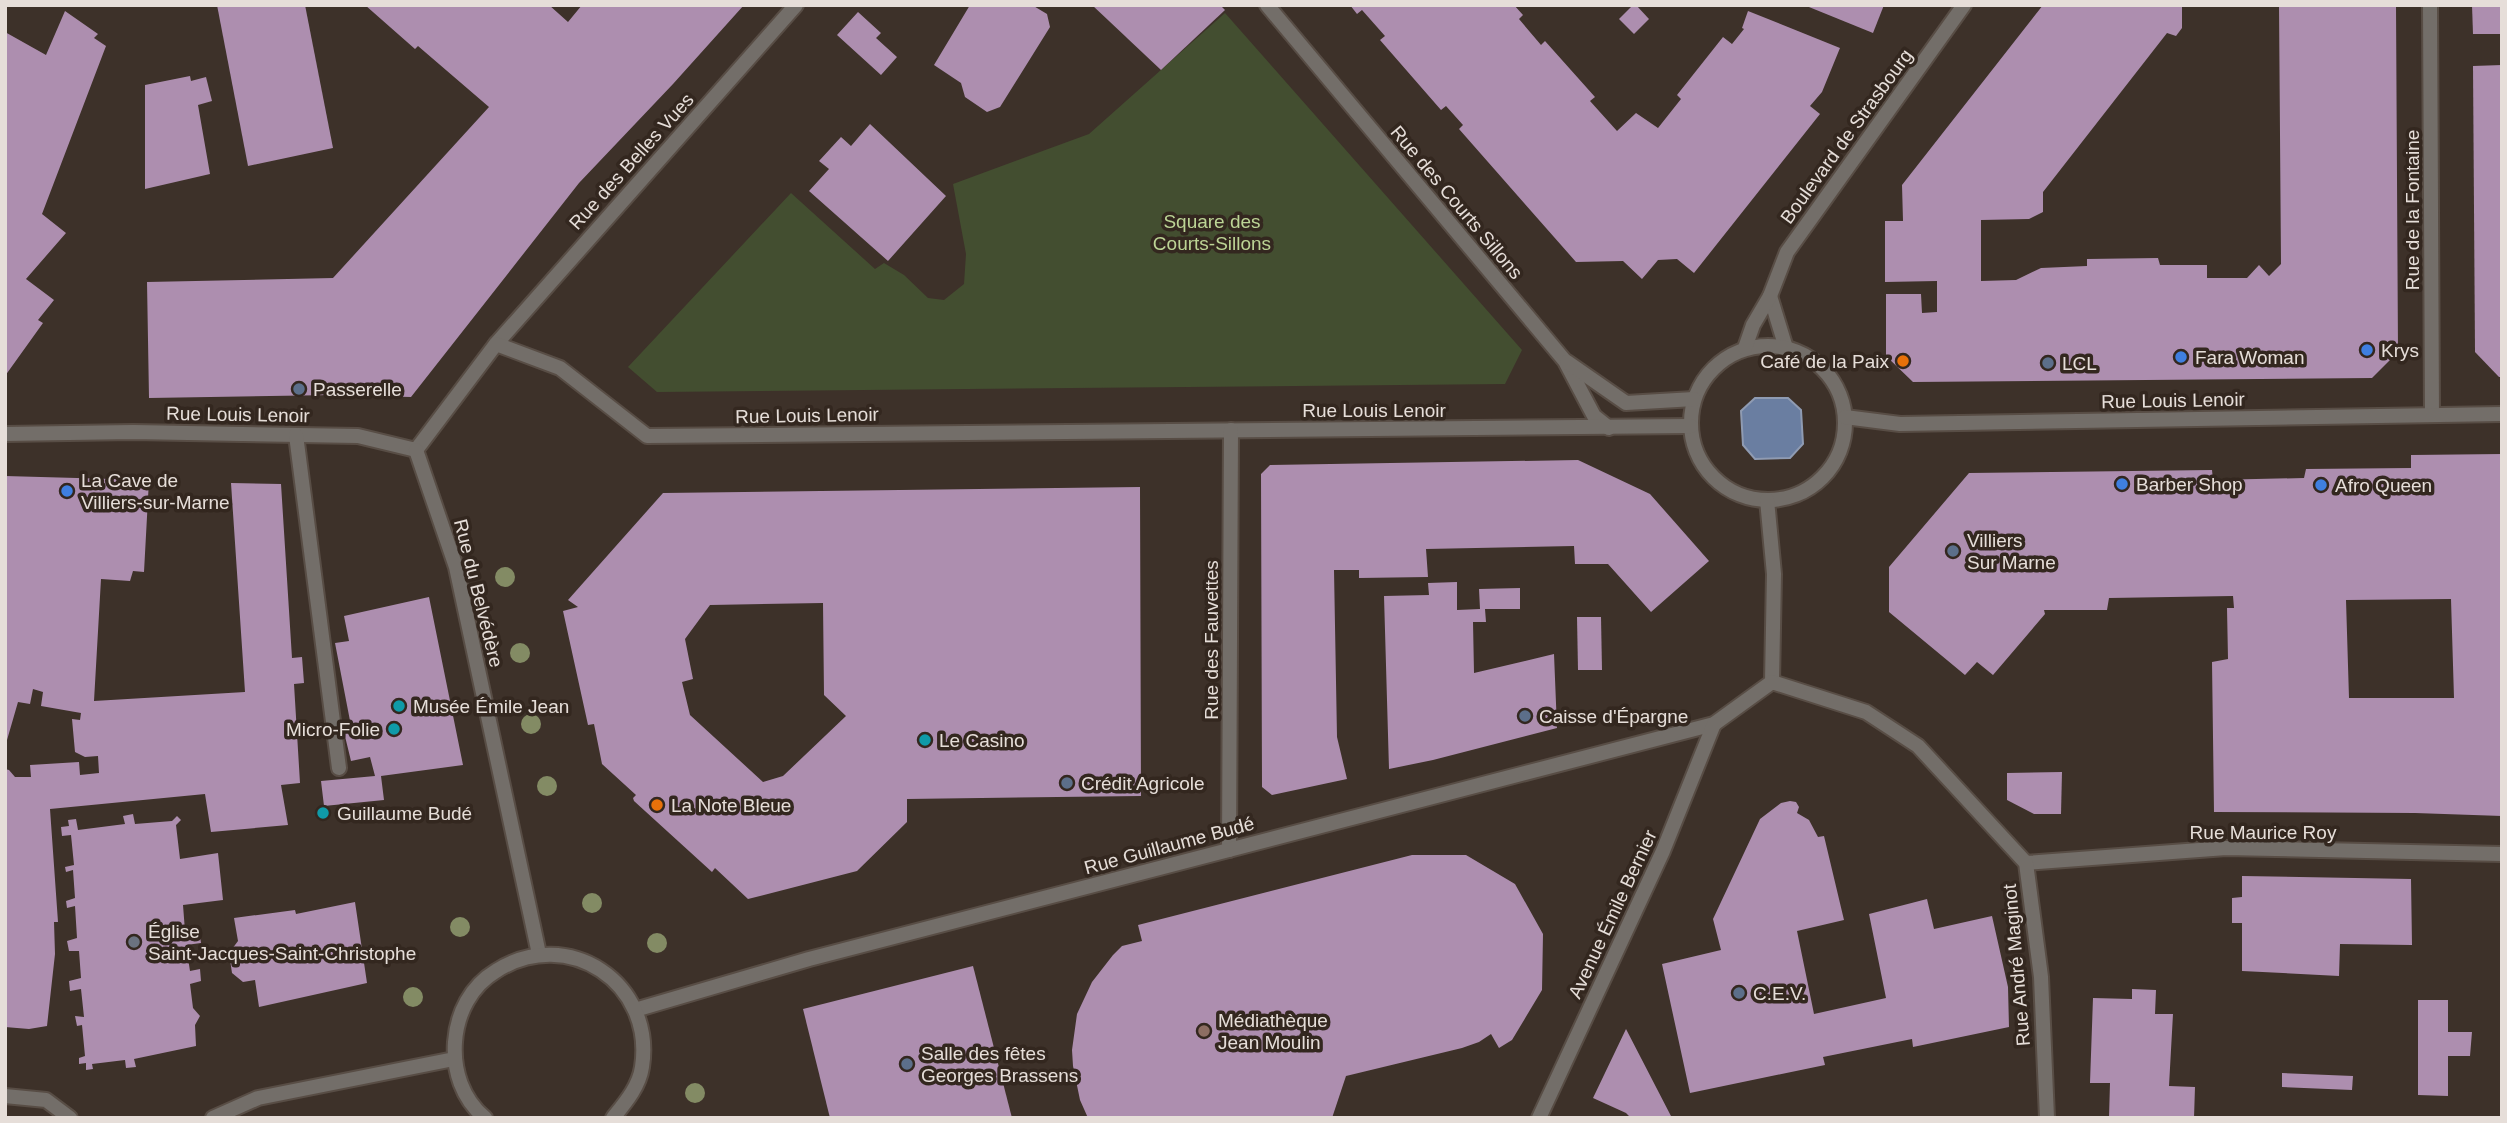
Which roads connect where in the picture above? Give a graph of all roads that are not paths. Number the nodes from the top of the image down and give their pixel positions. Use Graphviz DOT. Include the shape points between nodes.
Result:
graph roads {
  1 [pos="796,5"];
  2 [pos="1266,5"];
  3 [pos="2430,5"];
  4 [pos="1961,8"];
  5 [pos="1770,296"];
  6 [pos="496,344"];
  7 [pos="1745,348"];
  8 [pos="1786,348"];
  9 [pos="1565,361"];
  10 [pos="1694,399"];
  11 [pos="2495,414"];
  12 [pos="2432,415"];
  13 [pos="1845,417"];
  14 [pos="1691,426"];
  15 [pos="1609,428"];
  16 [pos="1231,430"];
  17 [pos="5,434"];
  18 [pos="296,435"];
  19 [pos="416,450"];
  20 [pos="1767,500"];
  21 [pos="1772,682"];
  22 [pos="1714,724"];
  23 [pos="339,768"];
  24 [pos="1229,850"];
  25 [pos="2502,854"];
  26 [pos="2026,863"];
  27 [pos="539,954"];
  28 [pos="635,1010"];
  29 [pos="454,1059"];
  30 [pos="5,1096"];
  31 [pos="70,1118"];
  32 [pos="214,1118"];
  33 [pos="485,1118"];
  34 [pos="613,1118"];
  35 [pos="1539,1118"];
  36 [pos="2047,1118"];
  1 -- 6 [label="street, Rue des Belles Vues"];
  2 -- 9 [label="street, Rue des Courts Sillons"];
  3 -- 12 [label="street, Rue de la Fontaine"];
  4 -- 5 [label="street, Boulevard de Strasbourg" via="1787,252"];
  5 -- 7 [label="street, Boulevard de Strasbourg"];
  5 -- 8 [label="street"];
  6 -- 16 [label="street, Rue Louis Lenoir" via="560,368 647,436"];
  6 -- 19 [label="street"];
  7 -- 8 [label="street"];
  7 -- 10 [label="street" via="1723,359"];
  8 -- 13 [label="street" via="1809,357 1827,373"];
  9 -- 10 [label="street" via="1626,403"];
  9 -- 15 [label="street, Rue des Courts Sillons" via="1594,416"];
  10 -- 14 [label="street"];
  11 -- 12 [label="street, Rue Louis Lenoir"];
  12 -- 13 [label="street, Rue Louis Lenoir" via="1900,424"];
  13 -- 20 [label="street" via="1842,442 1832,466 1815,485 1792,496"];
  14 -- 15 [label="street, Rue Louis Lenoir"];
  14 -- 20 [label="street" via="1695,449 1723,486"];
  15 -- 16 [label="street, Rue Louis Lenoir"];
  16 -- 24 [label="street, Rue des Fauvettes"];
  17 -- 18 [label="street, Rue Louis Lenoir"];
  18 -- 19 [label="street, Rue Louis Lenoir" via="358,436"];
  18 -- 23 [label="street"];
  19 -- 27 [label="street, Rue du Belvédère" via="456,567"];
  20 -- 21 [label="street" via="1774,574"];
  21 -- 22 [label="street"];
  21 -- 26 [label="street, Rue André Maginot" via="1866,712 1918,746"];
  22 -- 24 [label="street, Rue Guillaume Budé"];
  22 -- 35 [label="street, Avenue Émile Bernier" via="1663,851"];
  24 -- 28 [label="street, Rue Guillaume Budé" via="809,959"];
  25 -- 26 [label="street, Rue Maurice Roy" via="2226,848"];
  26 -- 36 [label="street, Rue André Maginot" via="2041,977"];
  27 -- 28 [label="street" via="569,955 597,966 620,985"];
  27 -- 29 [label="street" via="510,961 485,977 466,1000 456,1028"];
  28 -- 34 [label="street" via="643,1039 642,1069 631,1097"];
  29 -- 32 [label="street" via="258,1098"];
  29 -- 33 [label="street" via="461,1088"];
  30 -- 31 [label="street" via="46,1100"];
}
